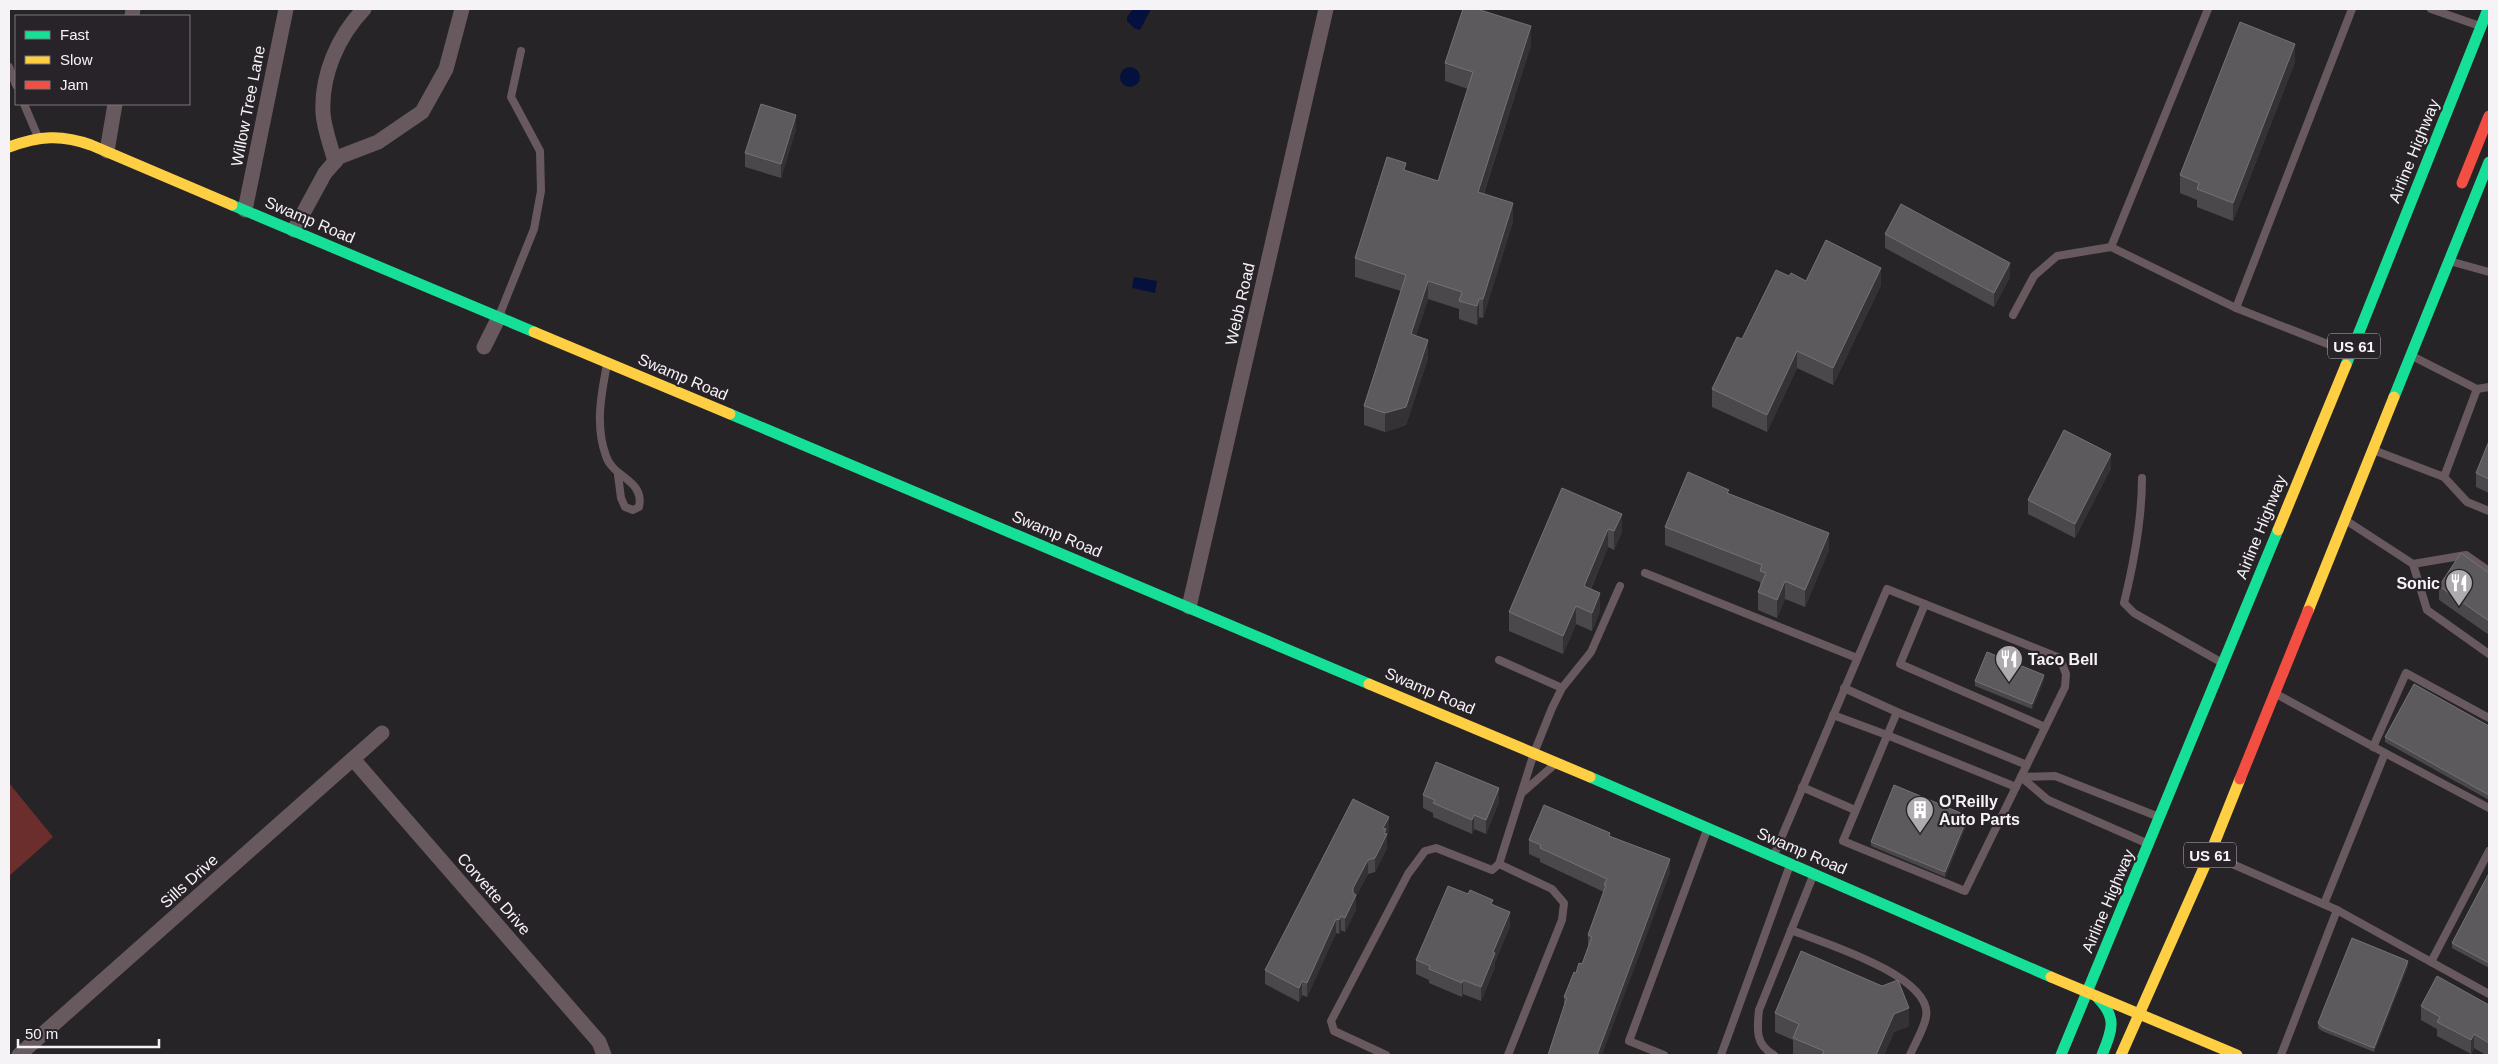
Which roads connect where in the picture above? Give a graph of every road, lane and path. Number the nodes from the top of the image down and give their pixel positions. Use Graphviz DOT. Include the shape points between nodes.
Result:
graph roads {
  1 [pos="286,9"];
  2 [pos="364,9"];
  3 [pos="462,9"];
  4 [pos="1326,9"];
  5 [pos="2208,9"];
  6 [pos="2352,9"];
  7 [pos="2431,9"];
  8 [pos="2488,9"];
  9 [pos="2485,28"];
  10 [pos="521,51"];
  11 [pos="9,67"];
  12 [pos="15,82"];
  13 [pos="24,105"];
  14 [pos="116,105"];
  15 [pos="2489,116"];
  16 [pos="38,137"];
  17 [pos="9,146"];
  18 [pos="107,152"];
  19 [pos="335,162"];
  20 [pos="2489,162"];
  21 [pos="2458,194"];
  22 [pos="245,210"];
  23 [pos="294,230"];
  24 [pos="2444,245"];
  25 [pos="2111,247"];
  26 [pos="2450,261"];
  27 [pos="2489,272"];
  28 [pos="2236,308"];
  29 [pos="2013,315"];
  30 [pos="499,317"];
  31 [pos="484,347"];
  32 [pos="2351,353"];
  33 [pos="2412,356"];
  34 [pos="607,362"];
  35 [pos="2489,387"];
  36 [pos="2478,389"];
  37 [pos="2374,450"];
  38 [pos="618,475"];
  39 [pos="2444,477"];
  40 [pos="2142,478"];
  41 [pos="2489,510"];
  42 [pos="2346,520"];
  43 [pos="2413,564"];
  44 [pos="2489,571"];
  45 [pos="1645,573"];
  46 [pos="1620,586"];
  47 [pos="1926,604"];
  48 [pos="1188,607"];
  49 [pos="2489,654"];
  50 [pos="1857,658"];
  51 [pos="1499,660"];
  52 [pos="2222,664"];
  53 [pos="1562,688"];
  54 [pos="1844,688"];
  55 [pos="2276,694"];
  56 [pos="1897,712"];
  57 [pos="1833,715"];
  58 [pos="2489,718"];
  59 [pos="2045,728"];
  60 [pos="382,733"];
  61 [pos="1887,735"];
  62 [pos="2374,747"];
  63 [pos="1534,753"];
  64 [pos="2385,753"];
  65 [pos="353,759"];
  66 [pos="1556,762"];
  67 [pos="2027,765"];
  68 [pos="2021,777"];
  69 [pos="1802,787"];
  70 [pos="2016,787"];
  71 [pos="1522,794"];
  72 [pos="2489,808"];
  73 [pos="1855,810"];
  74 [pos="2161,817"];
  75 [pos="1707,828"];
  76 [pos="2150,844"];
  77 [pos="2489,851"];
  78 [pos="2210,854"];
  79 [pos="1773,856"];
  80 [pos="1499,864"];
  81 [pos="1791,864"];
  82 [pos="1814,874"];
  83 [pos="2324,904"];
  84 [pos="2337,910"];
  85 [pos="1792,930"];
  86 [pos="2431,962"];
  87 [pos="2091,994"];
  88 [pos="2489,994"];
  89 [pos="2139,1014"];
  90 [pos="2069,1035"];
  91 [pos="2090,1048"];
  92 [pos="19,1055"];
  93 [pos="604,1055"];
  94 [pos="1386,1055"];
  95 [pos="1508,1055"];
  96 [pos="1664,1055"];
  97 [pos="1721,1055"];
  98 [pos="1774,1055"];
  99 [pos="1910,1055"];
  100 [pos="2061,1055"];
  101 [pos="2102,1055"];
  102 [pos="2121,1055"];
  103 [pos="2237,1055"];
  104 [pos="2281,1055"];
  1 -- 22 [label="street, Willow Tree Lane"];
  2 -- 19 [label="street" via="335,50 325,79 323,114"];
  3 -- 19 [label="street" via="446,69 422,112 378,142 339,157"];
  4 -- 48 [label="street, Webb Road"];
  5 -- 25 [label="lane"];
  6 -- 28 [label="lane"];
  7 -- 9 [label="lane"];
  8 -- 9 [label="main road, Airline Highway / US 61"];
  9 -- 32 [label="main road, Airline Highway / US 61"];
  10 -- 30 [label="lane" via="511,97 540,151 541,191 534,229"];
  11 -- 12 [label="lane"];
  13 -- 16 [label="lane"];
  14 -- 18 [label="street"];
  15 -- 21 [label="main road"];
  16 -- 17 [label="main road, Swamp Road"];
  16 -- 18 [label="main road, Swamp Road" via="52,134 72,138"];
  18 -- 22 [label="main road, Swamp Road"];
  19 -- 23 [label="street" via="325,173"];
  20 -- 26 [label="main road, US 61"];
  22 -- 23 [label="main road, Swamp Road"];
  23 -- 30 [label="main road, Swamp Road"];
  24 -- 26 [label="main road"];
  25 -- 28 [label="lane"];
  25 -- 29 [label="lane" via="2057,256 2034,276"];
  26 -- 27 [label="lane"];
  26 -- 33 [label="main road, US 61"];
  28 -- 32 [label="lane"];
  30 -- 31 [label="street"];
  30 -- 34 [label="main road, Swamp Road"];
  32 -- 52 [label="main road, Airline Highway / US 61"];
  33 -- 36 [label="lane"];
  33 -- 37 [label="main road, US 61"];
  34 -- 38 [label="lane" via="600,399 600,428 606,459"];
  34 -- 48 [label="main road, Swamp Road"];
  35 -- 36 [label="lane"];
  36 -- 39 [label="lane"];
  37 -- 39 [label="lane"];
  37 -- 42 [label="main road, US 61"];
  39 -- 41 [label="lane" via="2467,502"];
  40 -- 52 [label="lane" via="2137,541 2124,603 2134,613"];
  42 -- 43 [label="lane"];
  42 -- 55 [label="main road, US 61"];
  43 -- 44 [label="lane" via="2466,555"];
  43 -- 49 [label="lane" via="2427,610"];
  45 -- 50 [label="lane"];
  46 -- 53 [label="lane" via="1591,652"];
  47 -- 50 [label="lane" via="1887,589"];
  47 -- 59 [label="lane" via="2060,658 2066,674 2065,687"];
  47 -- 59 [label="lane" via="1900,664"];
  48 -- 63 [label="main road, Swamp Road"];
  50 -- 54 [label="lane"];
  51 -- 53 [label="lane"];
  52 -- 74 [label="main road, Airline Highway / US 61"];
  53 -- 63 [label="lane"];
  54 -- 56 [label="lane"];
  54 -- 57 [label="lane"];
  55 -- 62 [label="lane"];
  55 -- 78 [label="main road, US 61"];
  56 -- 61 [label="lane"];
  56 -- 67 [label="lane"];
  57 -- 61 [label="lane"];
  57 -- 69 [label="lane"];
  58 -- 62 [label="lane" via="2406,673"];
  59 -- 67 [label="lane"];
  60 -- 65 [label="street, Sills Drive"];
  61 -- 70 [label="lane"];
  61 -- 73 [label="lane"];
  62 -- 64 [label="lane"];
  63 -- 66 [label="main road, Swamp Road"];
  63 -- 71 [label="lane"];
  64 -- 72 [label="lane"];
  64 -- 83 [label="lane"];
  65 -- 92 [label="street, Sills Drive"];
  65 -- 93 [label="street, Corvette Drive" via="599,1042"];
  66 -- 71 [label="lane"];
  66 -- 75 [label="main road, Swamp Road"];
  67 -- 68 [label="lane"];
  68 -- 70 [label="lane"];
  68 -- 74 [label="lane" via="2055,776"];
  68 -- 76 [label="lane" via="2048,800"];
  69 -- 73 [label="lane"];
  69 -- 79 [label="lane"];
  70 -- 73 [label="lane" via="1965,891 1843,841"];
  71 -- 80 [label="lane"];
  74 -- 76 [label="main road, Airline Highway / US 61"];
  75 -- 79 [label="main road, Swamp Road"];
  75 -- 96 [label="lane" via="1629,1042"];
  76 -- 87 [label="main road, Airline Highway / US 61"];
  77 -- 86 [label="lane"];
  78 -- 83 [label="lane"];
  78 -- 89 [label="main road, US 61"];
  79 -- 81 [label="main road, Swamp Road"];
  80 -- 94 [label="lane" via="1492,870 1436,848 1425,851 1408,874 1331,1021 1334,1032"];
  80 -- 95 [label="lane" via="1552,889 1564,903 1562,920"];
  81 -- 82 [label="main road, Swamp Road"];
  81 -- 97 [label="lane"];
  82 -- 85 [label="lane"];
  82 -- 87 [label="main road, Swamp Road"];
  83 -- 84 [label="lane"];
  84 -- 86 [label="lane"];
  84 -- 104 [label="lane"];
  85 -- 98 [label="lane" via="1759,1010 1756,1033 1764,1050"];
  85 -- 99 [label="lane" via="1886,969 1910,985 1925,1002 1926,1016"];
  86 -- 88 [label="lane"];
  87 -- 89 [label="main road, Swamp Road"];
  87 -- 90 [label="main road, Airline Highway / US 61"];
  87 -- 101 [label="main road" via="2111,1013 2113,1021"];
  89 -- 102 [label="main road, US 61"];
  89 -- 103 [label="main road, Swamp Road"];
  90 -- 91 [label="main road"];
  90 -- 100 [label="main road, Airline Highway / US 61"];
}
